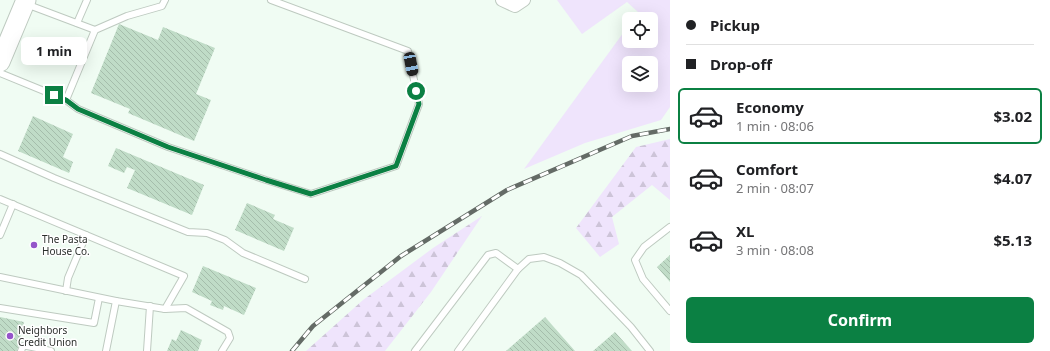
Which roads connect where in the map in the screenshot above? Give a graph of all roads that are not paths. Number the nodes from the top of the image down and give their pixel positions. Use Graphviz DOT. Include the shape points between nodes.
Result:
graph roads {
  1 [pos="87,0"];
  2 [pos="165,0"];
  3 [pos="271,0"];
  4 [pos="502,0"];
  5 [pos="524,0"];
  6 [pos="25,2"];
  7 [pos="78,23"];
  8 [pos="96,30"];
  9 [pos="0,62"];
  10 [pos="0,73"];
  11 [pos="66,100"];
  12 [pos="0,154"];
  13 [pos="0,199"];
  14 [pos="13,204"];
  15 [pos="670,227"];
  16 [pos="0,235"];
  17 [pos="86,235"];
  18 [pos="518,268"];
  19 [pos="0,277"];
  20 [pos="305,279"];
  21 [pos="66,291"];
  22 [pos="99,298"];
  23 [pos="116,301"];
  24 [pos="150,306"];
  25 [pos="0,308"];
  26 [pos="165,309"];
  27 [pos="670,311"];
  28 [pos="21,351"];
  29 [pos="51,351"];
  30 [pos="106,351"];
  31 [pos="147,351"];
  32 [pos="222,351"];
  33 [pos="415,351"];
  34 [pos="458,351"];
  35 [pos="650,351"];
  1 -- 7 [label="lane"];
  2 -- 8 [label="lane" via="162,6 127,16"];
  3 -- 11 [label="lane" via="408,51 419,104 396,166 311,194 168,147 78,109"];
  4 -- 5 [label="street" via="515,6"];
  6 -- 7 [label="lane"];
  6 -- 9 [label="main road"];
  7 -- 8 [label="lane"];
  8 -- 11 [label="lane"];
  10 -- 11 [label="lane"];
  12 -- 20 [label="lane" via="188,232 207,233 225,240 243,253"];
  13 -- 14 [label="lane"];
  14 -- 16 [label="lane"];
  14 -- 17 [label="lane"];
  15 -- 27 [label="lane" via="644,247 635,260 643,279"];
  17 -- 21 [label="lane" via="68,278"];
  17 -- 26 [label="lane" via="184,276"];
  18 -- 33 [label="lane" via="496,253 488,255"];
  18 -- 34 [label="lane"];
  18 -- 35 [label="lane" via="529,259 544,256 581,275 631,327"];
  19 -- 21 [label="lane"];
  21 -- 22 [label="lane"];
  22 -- 23 [label="lane"];
  22 -- 25 [label="lane" via="94,323"];
  23 -- 24 [label="lane"];
  23 -- 30 [label="lane"];
  24 -- 26 [label="lane"];
  24 -- 31 [label="lane"];
  26 -- 32 [label="lane" via="186,308 228,332 230,338"];
  28 -- 29 [label="lane" via="23,346"];
}
